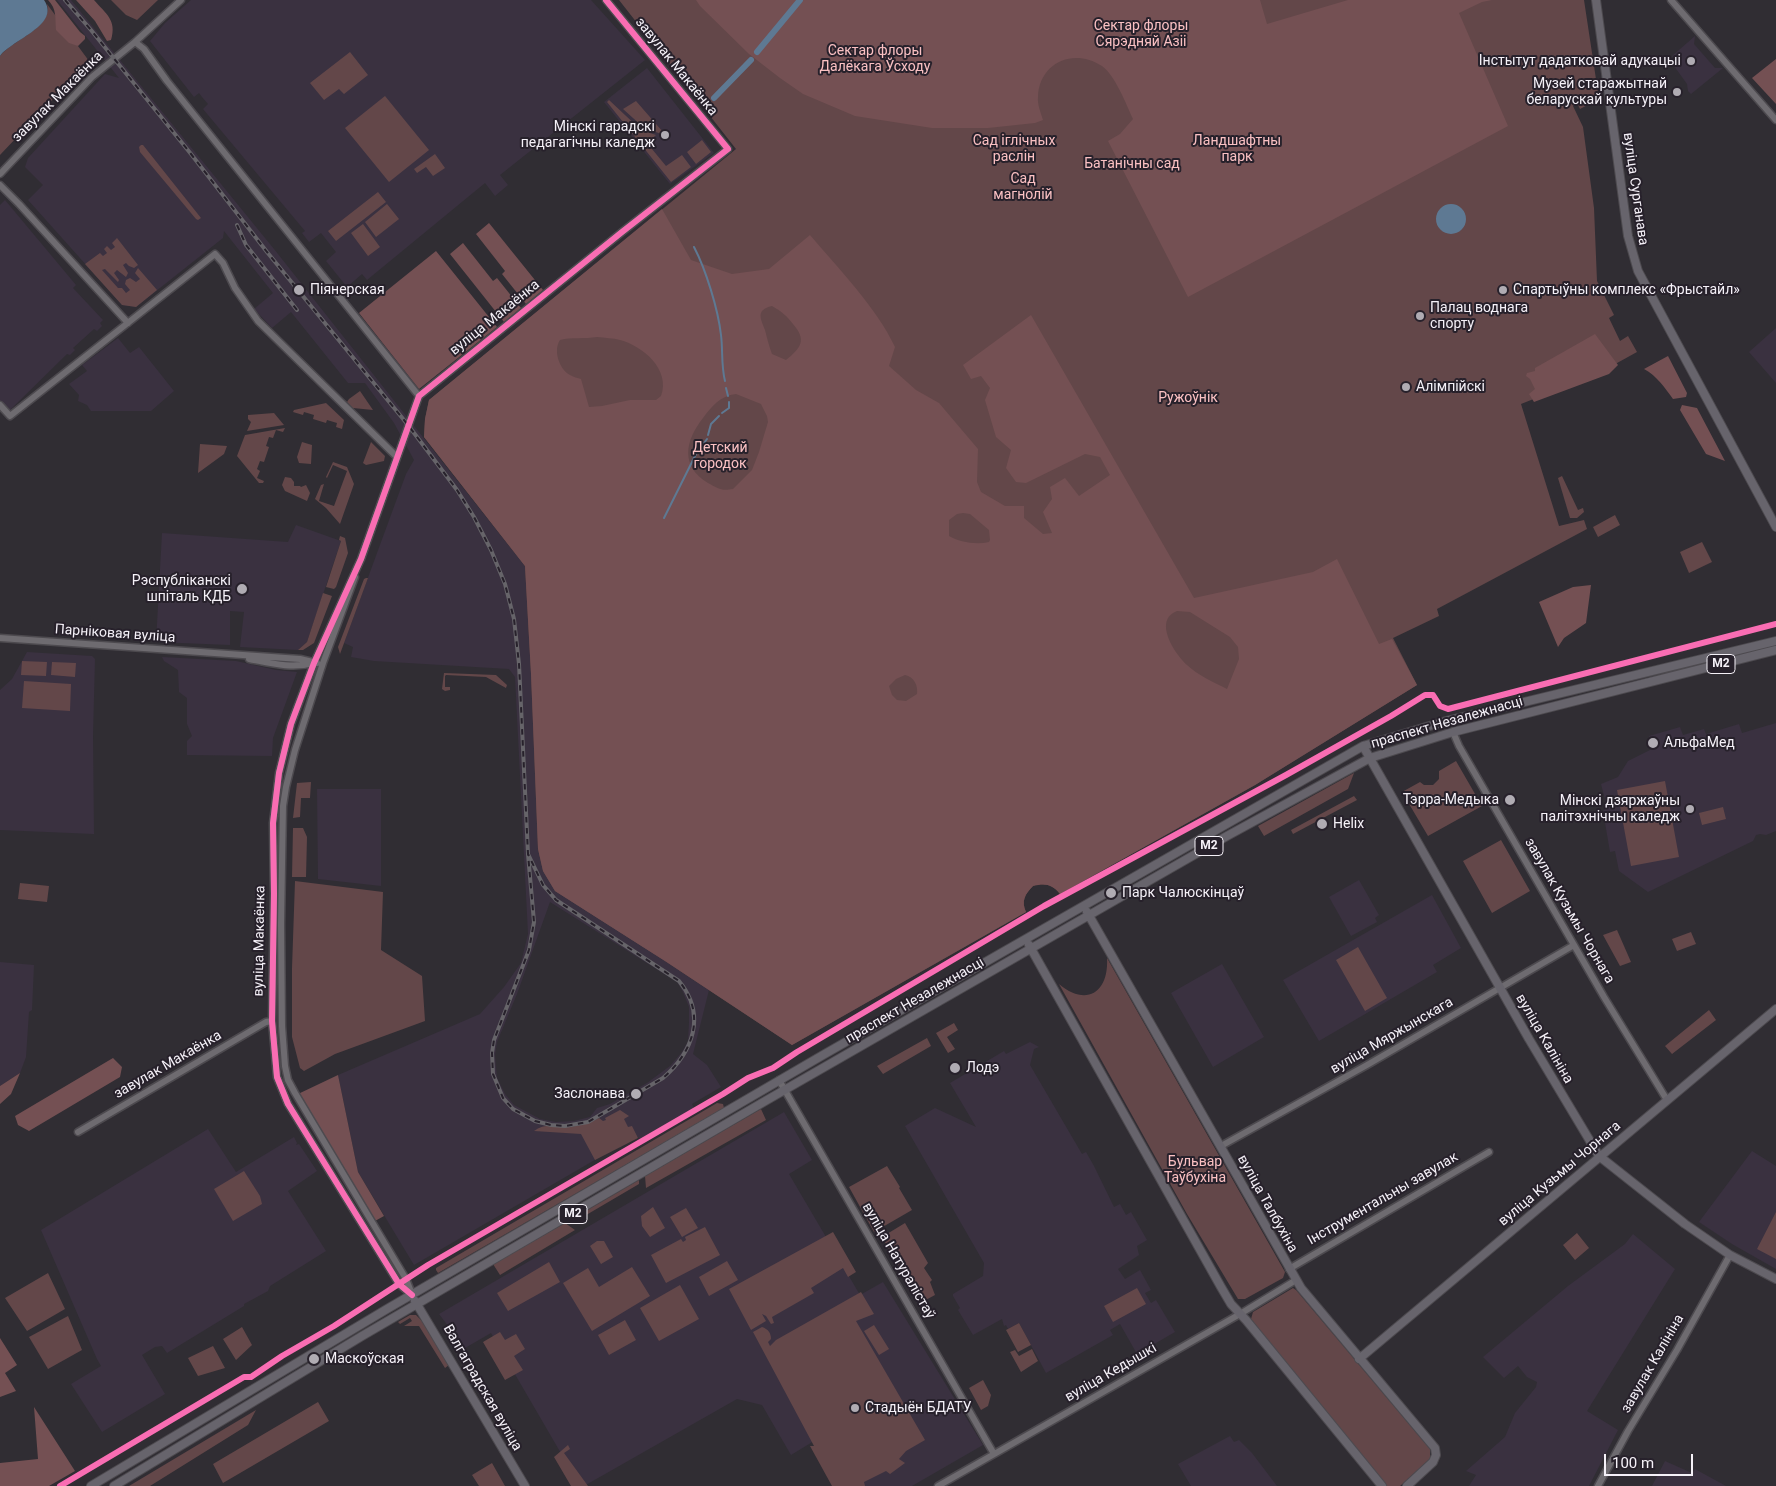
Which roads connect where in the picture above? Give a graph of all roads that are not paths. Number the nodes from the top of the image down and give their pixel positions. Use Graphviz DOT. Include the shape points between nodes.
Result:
graph roads {
  1 [pos="181,0"];
  2 [pos="606,0"];
  3 [pos="1596,0"];
  4 [pos="1670,0"];
  5 [pos="135,42"];
  6 [pos="1776,120"];
  7 [pos="728,149"];
  8 [pos="0,174"];
  9 [pos="0,185"];
  10 [pos="128,323"];
  11 [pos="419,396"];
  12 [pos="0,405"];
  13 [pos="397,457"];
  14 [pos="1776,528"];
  15 [pos="358,564"];
  16 [pos="0,638"];
  17 [pos="1776,641"];
  18 [pos="1776,650"];
  19 [pos="314,662"];
  20 [pos="323,663"];
  21 [pos="1453,732"];
  22 [pos="1363,746"];
  23 [pos="1370,758"];
  24 [pos="273,823"];
  25 [pos="284,823"];
  26 [pos="1083,907"];
  27 [pos="1089,914"];
  28 [pos="1026,939"];
  29 [pos="1574,945"];
  30 [pos="1031,949"];
  31 [pos="1500,988"];
  32 [pos="1776,1009"];
  33 [pos="272,1021"];
  34 [pos="779,1080"];
  35 [pos="291,1085"];
  36 [pos="281,1090"];
  37 [pos="785,1090"];
  38 [pos="1667,1100"];
  39 [pos="78,1132"];
  40 [pos="1221,1146"];
  41 [pos="1489,1152"];
  42 [pos="1599,1156"];
  43 [pos="1730,1255"];
  44 [pos="1289,1269"];
  45 [pos="1776,1279"];
  46 [pos="1296,1280"];
  47 [pos="412,1295"];
  48 [pos="417,1304"];
  49 [pos="1240,1314"];
  50 [pos="1359,1359"];
  51 [pos="994,1454"];
  52 [pos="92,1486"];
  53 [pos="114,1486"];
  54 [pos="524,1486"];
  55 [pos="938,1486"];
  56 [pos="1382,1486"];
  57 [pos="1407,1486"];
  58 [pos="1598,1486"];
  1 -- 5 [label="street, завулак Макаёнка"];
  2 -- 7 [label="street, завулак Макаёнка"];
  3 -- 14 [label="main road, вуліца Сурганава" via="1634,260"];
  4 -- 6 [label="street"];
  5 -- 8 [label="street, завулак Макаёнка" via="92,77"];
  5 -- 11 [label="street"];
  7 -- 11 [label="street, вуліца Макаёнка"];
  9 -- 10 [label="street"];
  10 -- 12 [label="street" via="10,416"];
  10 -- 13 [label="street" via="215,254 258,322"];
  11 -- 13 [label="street, вуліца Макаёнка"];
  13 -- 15 [label="street, вуліца Макаёнка"];
  15 -- 19 [label="street, вуліца Макаёнка"];
  15 -- 20 [label="street, вуліца Макаёнка"];
  16 -- 19 [label="street, Парніковая вуліца"];
  17 -- 22 [label="main road, праспект Незалежнасці / М2" via="1446,721"];
  18 -- 21 [label="main road, праспект Незалежнасці / М2"];
  19 -- 20 [label="street, Парніковая вуліца"];
  19 -- 24 [label="street, вуліца Макаёнка" via="285,746"];
  20 -- 25 [label="street, вуліца Макаёнка" via="290,766 283,806"];
  21 -- 23 [label="main road, праспект Незалежнасці / М2"];
  21 -- 29 [label="street, завулак Кузьмы Чорнага"];
  22 -- 23 [label="main road, вуліца Калініна"];
  22 -- 26 [label="main road, праспект Незалежнасці / М2"];
  23 -- 27 [label="main road, праспект Незалежнасці / М2"];
  23 -- 31 [label="main road, вуліца Калініна"];
  24 -- 25 [label="street"];
  24 -- 33 [label="street, вуліца Макаёнка"];
  25 -- 35 [label="street, вуліца Макаёнка" via="282,1026 285,1066"];
  26 -- 27 [label="main road, вуліца Талбухіна"];
  26 -- 28 [label="main road, праспект Незалежнасці / М2"];
  27 -- 30 [label="main road, праспект Незалежнасці / М2"];
  27 -- 40 [label="main road, вуліца Талбухіна"];
  28 -- 30 [label="main road"];
  28 -- 34 [label="main road, праспект Незалежнасці / М2"];
  29 -- 31 [label="street, вуліца Мяржынскага"];
  29 -- 38 [label="street, завулак Кузьмы Чорнага"];
  30 -- 37 [label="main road, праспект Незалежнасці / М2"];
  30 -- 49 [label="main road" via="1186,1227"];
  31 -- 40 [label="street, вуліца Мяржынскага"];
  31 -- 42 [label="main road, вуліца Калініна"];
  32 -- 38 [label="main road, вуліца Кузьмы Чорнага"];
  33 -- 36 [label="street, вуліца Макаёнка" via="276,1071"];
  33 -- 39 [label="street, завулак Макаёнка"];
  34 -- 37 [label="street, вуліца Натуралістаў"];
  34 -- 47 [label="main road, праспект Незалежнасці / М2"];
  35 -- 36 [label="street"];
  35 -- 47 [label="street, вуліца Макаёнка"];
  36 -- 47 [label="street, вуліца Макаёнка" via="399,1284"];
  37 -- 48 [label="main road, праспект Незалежнасці / М2"];
  37 -- 51 [label="street, вуліца Натуралістаў"];
  38 -- 42 [label="main road, вуліца Кузьмы Чорнага"];
  40 -- 44 [label="main road, вуліца Талбухіна"];
  41 -- 44 [label="street, Інструментальны завулак"];
  42 -- 43 [label="main road, вуліца Калініна"];
  42 -- 50 [label="main road, вуліца Кузьмы Чорнага"];
  43 -- 45 [label="main road, вуліца Калініна"];
  43 -- 58 [label="street, завулак Калініна"];
  44 -- 46 [label="main road, вуліца Талбухіна"];
  46 -- 49 [label="street, вуліца Кедышкі"];
  46 -- 50 [label="main road, вуліца Талбухіна"];
  47 -- 48 [label="main road, Валгаградская вуліца"];
  47 -- 52 [label="main road, праспект Незалежнасці / М2"];
  48 -- 53 [label="main road, праспект Незалежнасці / М2"];
  48 -- 54 [label="main road, Валгаградская вуліца"];
  49 -- 51 [label="street, вуліца Кедышкі"];
  49 -- 56 [label="main road"];
  50 -- 57 [label="main road, вуліца Талбухіна" via="1436,1450 1432,1462"];
  51 -- 55 [label="street, вуліца Кедышкі"];
}
